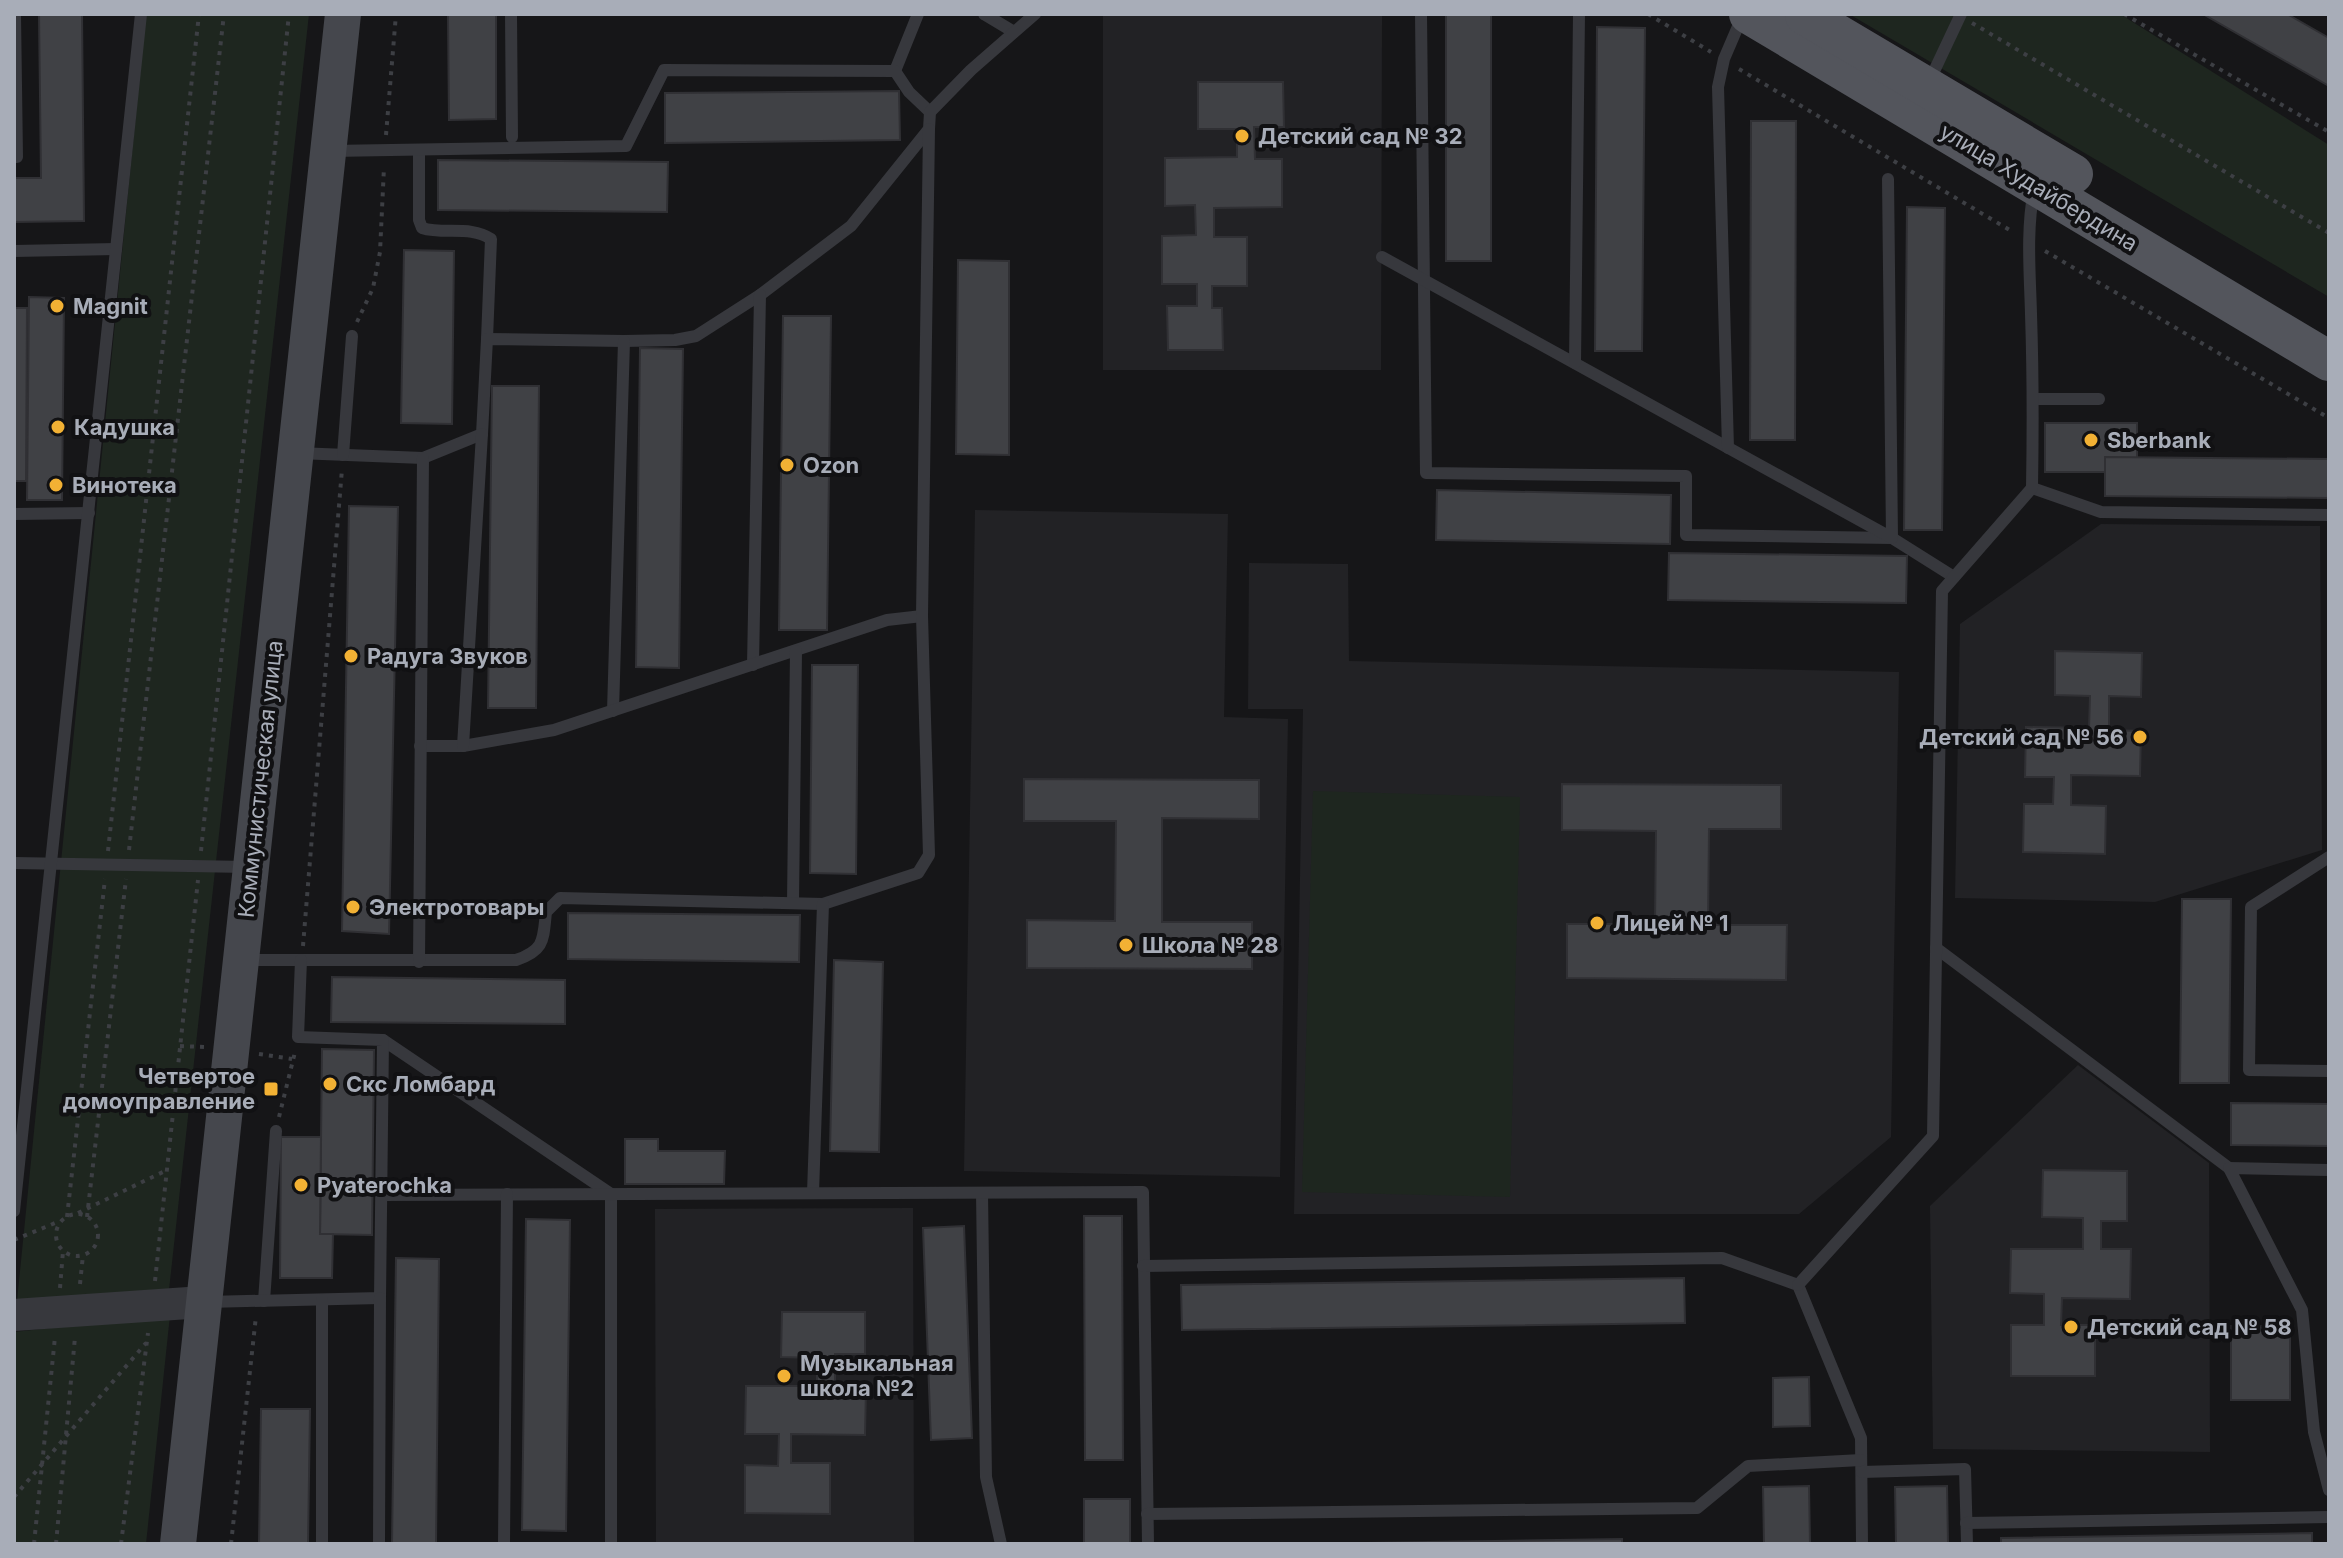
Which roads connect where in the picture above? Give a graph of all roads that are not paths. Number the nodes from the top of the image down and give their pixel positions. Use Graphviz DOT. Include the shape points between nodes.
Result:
graph roads {
  1 [pos="15,14"];
  2 [pos="141,14"];
  3 [pos="343,14"];
  4 [pos="511,14"];
  5 [pos="918,14"];
  6 [pos="984,14"];
  7 [pos="1035,14"];
  8 [pos="1421,14"];
  9 [pos="1579,14"];
  10 [pos="1746,14"];
  11 [pos="1803,14"];
  12 [pos="1961,15"];
  13 [pos="1014,32"];
  14 [pos="895,71"];
  15 [pos="1920,99"];
  16 [pos="930,112"];
  17 [pos="929,129"];
  18 [pos="512,137"];
  19 [pos="419,150"];
  20 [pos="328,151"];
  21 [pos="14,157"];
  22 [pos="2041,171"];
  23 [pos="1888,179"];
  24 [pos="116,249"];
  25 [pos="14,251"];
  26 [pos="1382,257"];
  27 [pos="1424,281"];
  28 [pos="760,295"];
  29 [pos="2329,331"];
  30 [pos="352,336"];
  31 [pos="487,339"];
  32 [pos="624,341"];
  33 [pos="2329,361"];
  34 [pos="1575,363"];
  35 [pos="2033,399"];
  36 [pos="2099,399"];
  37 [pos="482,434"];
  38 [pos="1728,448"];
  39 [pos="295,453"];
  40 [pos="343,455"];
  41 [pos="423,458"];
  42 [pos="2032,488"];
  43 [pos="89,513"];
  44 [pos="14,514"];
  45 [pos="2329,515"];
  46 [pos="1892,538"];
  47 [pos="1954,577"];
  48 [pos="922,616"];
  49 [pos="796,651"];
  50 [pos="753,665"];
  51 [pos="613,711"];
  52 [pos="420,746"];
  53 [pos="463,746"];
  54 [pos="2329,857"];
  55 [pos="53,862"];
  56 [pos="14,863"];
  57 [pos="251,867"];
  58 [pos="793,903"];
  59 [pos="823,904"];
  60 [pos="1936,948"];
  61 [pos="241,960"];
  62 [pos="301,960"];
  63 [pos="419,962"];
  64 [pos="383,1040"];
  65 [pos="2329,1071"];
  66 [pos="276,1131"];
  67 [pos="2229,1168"];
  68 [pos="2329,1170"];
  69 [pos="813,1193"];
  70 [pos="982,1193"];
  71 [pos="507,1194"];
  72 [pos="611,1194"];
  73 [pos="382,1195"];
  74 [pos="14,1211"];
  75 [pos="1143,1266"];
  76 [pos="1798,1285"];
  77 [pos="380,1298"];
  78 [pos="322,1300"];
  79 [pos="261,1301"];
  80 [pos="203,1302"];
  81 [pos="14,1315"];
  82 [pos="1862,1466"];
  83 [pos="2329,1490"];
  84 [pos="1147,1514"];
  85 [pos="2329,1517"];
  86 [pos="1966,1523"];
  87 [pos="178,1544"];
  88 [pos="322,1544"];
  89 [pos="379,1544"];
  90 [pos="504,1544"];
  91 [pos="611,1544"];
  92 [pos="1001,1544"];
  93 [pos="1148,1544"];
  94 [pos="1862,1544"];
  95 [pos="1967,1544"];
  1 -- 21 [label="lane"];
  2 -- 24 [label="lane"];
  3 -- 20 [label="main road, Коммунистическая улица"];
  4 -- 18 [label="lane"];
  5 -- 14 [label="lane"];
  6 -- 13 [label="lane"];
  7 -- 13 [label="lane"];
  8 -- 27 [label="lane"];
  9 -- 34 [label="lane"];
  10 -- 15 [label="main road, улица Худайбердина"];
  10 -- 38 [label="lane" via="1724,59 1718,87"];
  11 -- 15 [label="main road, улица Худайбердина"];
  12 -- 15 [label="lane"];
  13 -- 16 [label="lane"];
  14 -- 16 [label="lane"];
  14 -- 19 [label="lane" via="664,70 626,146"];
  15 -- 22 [label="main road, улица Худайбердина"];
  16 -- 17 [label="lane"];
  17 -- 28 [label="lane" via="851,226"];
  17 -- 48 [label="lane"];
  19 -- 20 [label="lane"];
  19 -- 31 [label="lane" via="422,228 482,233 491,239"];
  20 -- 39 [label="main road, Коммунистическая улица"];
  22 -- 29 [label="main road, улица Худайбердина"];
  22 -- 33 [label="main road, улица Худайбердина"];
  22 -- 35 [label="lane" via="2030,207"];
  23 -- 46 [label="lane"];
  24 -- 25 [label="lane"];
  24 -- 43 [label="lane"];
  26 -- 27 [label="lane"];
  27 -- 34 [label="lane"];
  27 -- 46 [label="lane" via="1426,473 1686,476 1686,535"];
  28 -- 32 [label="lane" via="696,336"];
  28 -- 50 [label="lane"];
  30 -- 40 [label="lane"];
  31 -- 32 [label="lane"];
  31 -- 37 [label="lane"];
  32 -- 51 [label="lane"];
  34 -- 38 [label="lane"];
  35 -- 36 [label="lane"];
  35 -- 42 [label="lane"];
  37 -- 41 [label="lane"];
  37 -- 53 [label="lane"];
  38 -- 46 [label="lane"];
  39 -- 40 [label="lane"];
  39 -- 57 [label="main road, Коммунистическая улица"];
  40 -- 41 [label="lane"];
  41 -- 52 [label="lane"];
  42 -- 45 [label="lane" via="2101,512"];
  42 -- 47 [label="lane"];
  43 -- 44 [label="lane"];
  43 -- 55 [label="lane"];
  46 -- 47 [label="lane"];
  47 -- 60 [label="lane" via="1942,591"];
  48 -- 49 [label="lane" via="887,620"];
  48 -- 59 [label="lane" via="929,855 918,873"];
  49 -- 50 [label="lane"];
  49 -- 58 [label="lane"];
  50 -- 51 [label="lane"];
  51 -- 53 [label="lane" via="554,730"];
  52 -- 53 [label="lane"];
  52 -- 63 [label="lane"];
  54 -- 65 [label="lane" via="2251,907 2249,1070"];
  55 -- 56 [label="lane"];
  55 -- 57 [label="lane"];
  55 -- 74 [label="lane"];
  57 -- 61 [label="main road, Коммунистическая улица"];
  58 -- 59 [label="lane"];
  58 -- 63 [label="lane" via="560,898 546,912 543,942 533,955"];
  59 -- 69 [label="lane"];
  60 -- 67 [label="lane"];
  60 -- 76 [label="lane" via="1933,1136"];
  61 -- 62 [label="lane"];
  61 -- 80 [label="main road, Коммунистическая улица"];
  62 -- 63 [label="lane"];
  62 -- 64 [label="lane" via="298,1037"];
  64 -- 72 [label="lane"];
  64 -- 73 [label="lane"];
  66 -- 79 [label="lane"];
  67 -- 68 [label="lane"];
  67 -- 83 [label="lane" via="2302,1310 2314,1432"];
  69 -- 70 [label="lane"];
  69 -- 72 [label="lane"];
  70 -- 75 [label="lane" via="1143,1192"];
  70 -- 92 [label="lane" via="986,1477"];
  71 -- 72 [label="lane"];
  71 -- 73 [label="lane"];
  71 -- 90 [label="lane"];
  72 -- 91 [label="lane"];
  73 -- 77 [label="lane"];
  75 -- 76 [label="lane" via="1722,1258"];
  75 -- 84 [label="lane"];
  76 -- 82 [label="lane" via="1861,1438"];
  77 -- 78 [label="lane"];
  77 -- 89 [label="lane"];
  78 -- 79 [label="lane"];
  78 -- 88 [label="lane"];
  79 -- 80 [label="lane"];
  80 -- 81 [label="street"];
  80 -- 87 [label="main road, Коммунистическая улица"];
  82 -- 84 [label="lane" via="1748,1466 1697,1508"];
  82 -- 86 [label="lane" via="1965,1469"];
  82 -- 94 [label="lane"];
  84 -- 93 [label="lane"];
  85 -- 86 [label="lane"];
  86 -- 95 [label="lane"];
}
